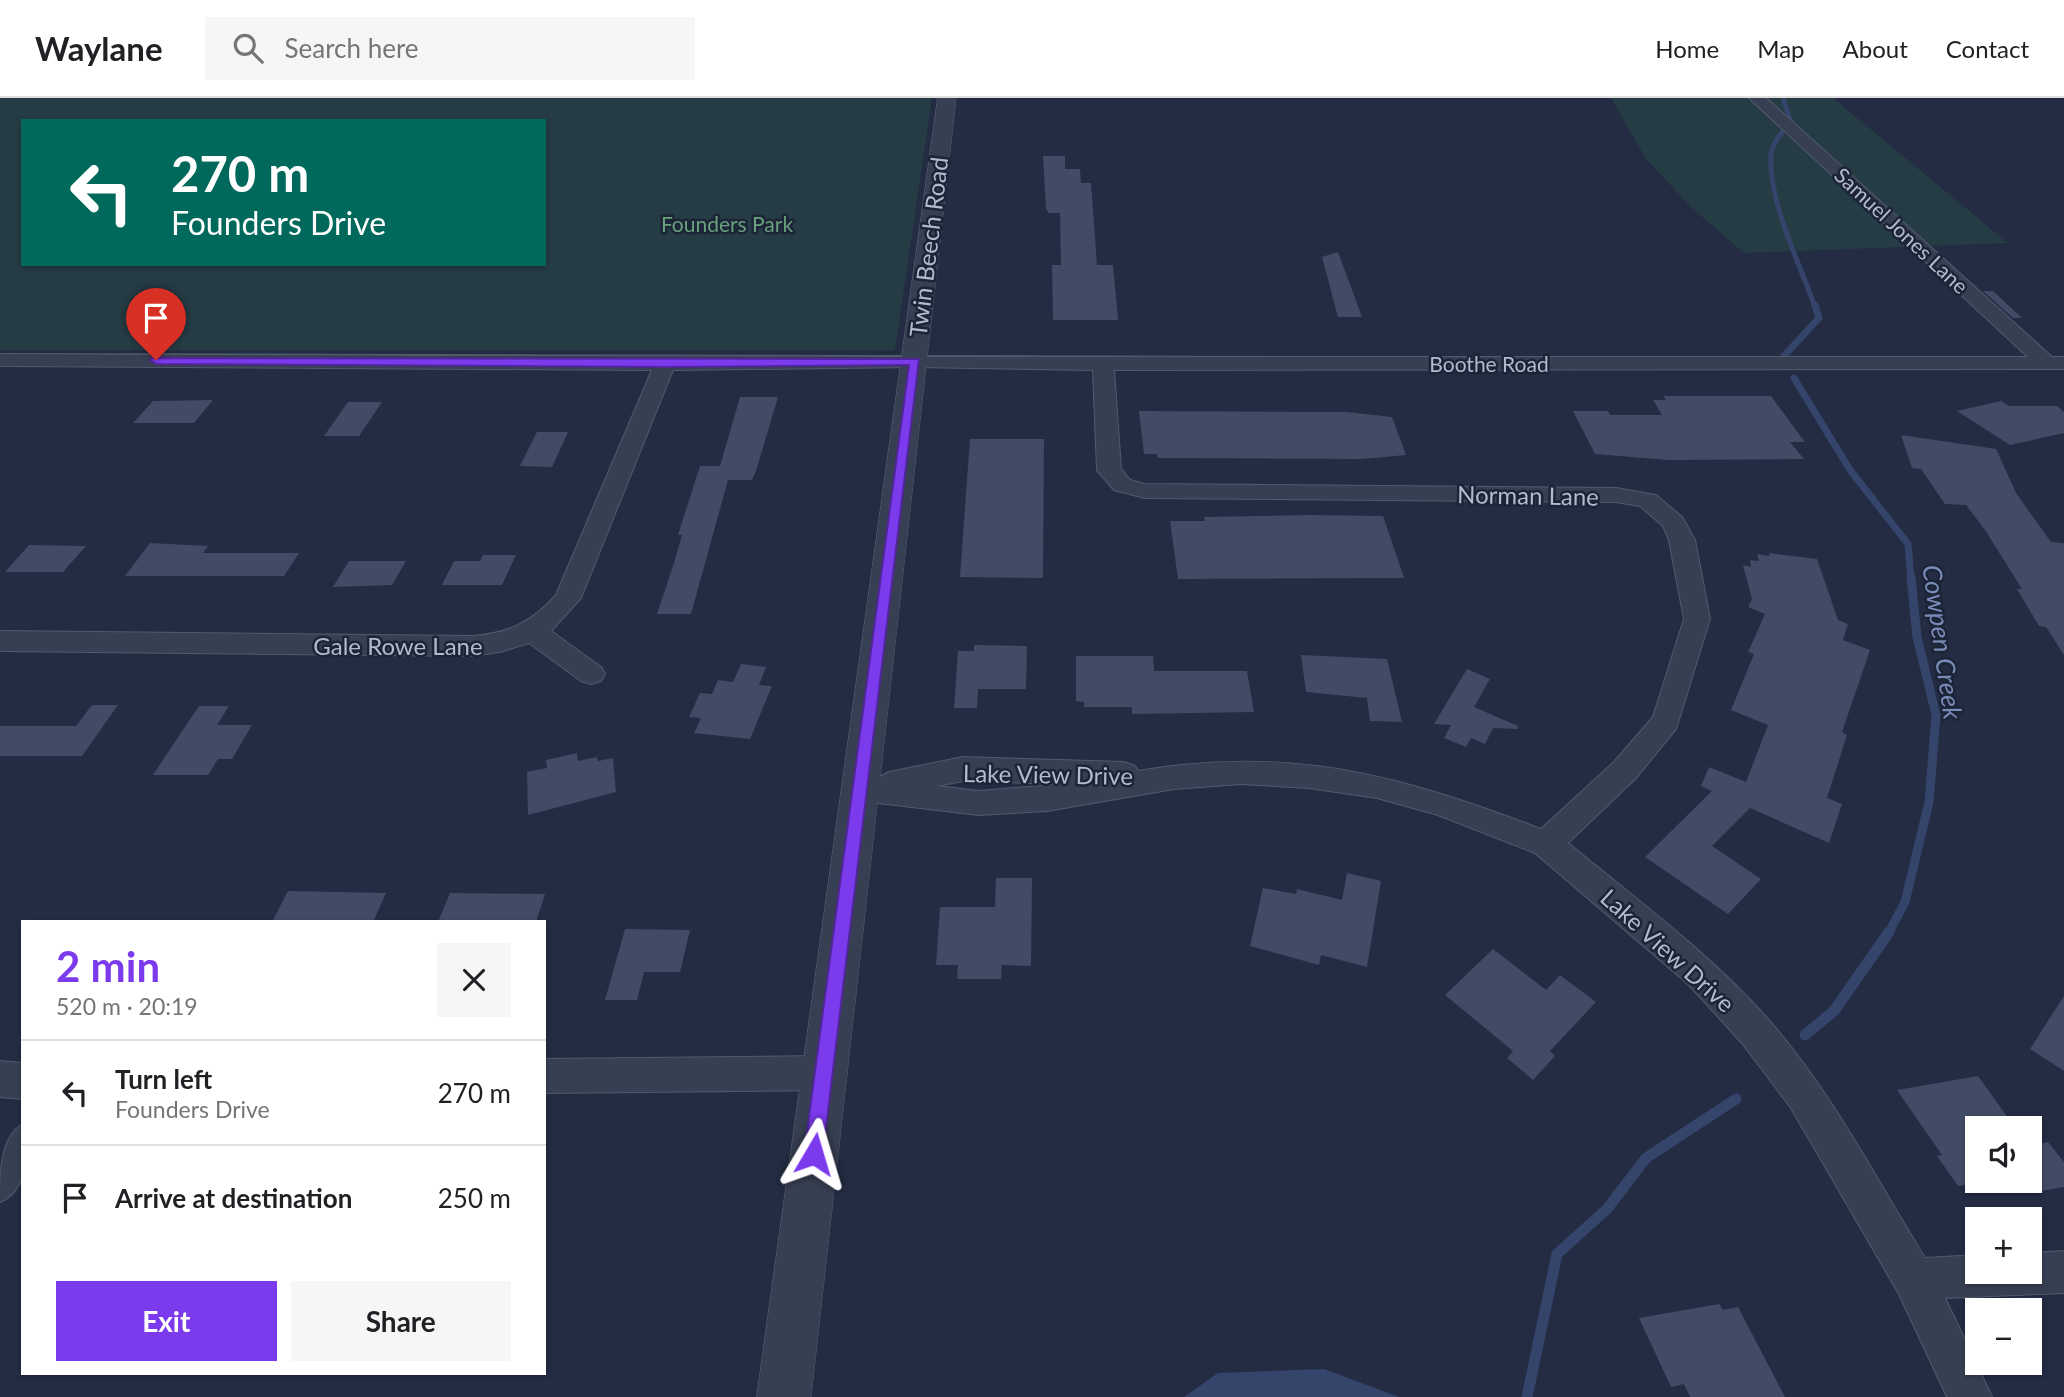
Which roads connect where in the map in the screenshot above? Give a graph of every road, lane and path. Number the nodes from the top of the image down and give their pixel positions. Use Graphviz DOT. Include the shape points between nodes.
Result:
graph roads {
  1 [pos="947,98"];
  2 [pos="1757,98"];
  3 [pos="0,360"];
  4 [pos="915,361"];
  5 [pos="2055,363"];
  6 [pos="665,364"];
  7 [pos="1103,364"];
  8 [pos="533,632"];
  9 [pos="0,640"];
  10 [pos="591,674"];
  11 [pos="861,789"];
  12 [pos="1546,844"];
  13 [pos="825,1073"];
  14 [pos="546,1076"];
  15 [pos="0,1079"];
  16 [pos="21,1081"];
  17 [pos="21,1146"];
  18 [pos="0,1182"];
  19 [pos="2064,1272"];
  20 [pos="1914,1279"];
  21 [pos="784,1397"];
  22 [pos="1970,1397"];
  1 -- 4 [label="street, Twin Beech Road"];
  2 -- 5 [label="street, Samuel Jones Lane"];
  3 -- 6 [label="street, Boothe Road"];
  4 -- 6 [label="street, Boothe Road"];
  4 -- 7 [label="street, Boothe Road"];
  4 -- 11 [label="street, Twin Beech Road"];
  5 -- 7 [label="street, Boothe Road"];
  6 -- 8 [label="street, Gale Rowe Lane" via="568,598 555,616"];
  7 -- 12 [label="street, Norman Lane" via="1109,470 1122,485 1146,491 1616,495 1647,500 1663,511 1682,540 1697,619 1665,721 1625,770"];
  8 -- 9 [label="street, Gale Rowe Lane" via="498,645 471,646"];
  8 -- 10 [label="street"];
  11 -- 12 [label="street, Lake View Drive" via="979,803 1047,799 1174,777 1241,772 1309,776 1377,786"];
  11 -- 13 [label="street, Twin Beech Road"];
  12 -- 20 [label="street, Lake View Drive" via="1700,973 1755,1031 1804,1095"];
  13 -- 14 [label="street"];
  13 -- 21 [label="street, Twin Beech Road"];
  15 -- 16 [label="street"];
  17 -- 18 [label="street"];
  19 -- 20 [label="street"];
  20 -- 22 [label="street, Lake View Drive"];
}
